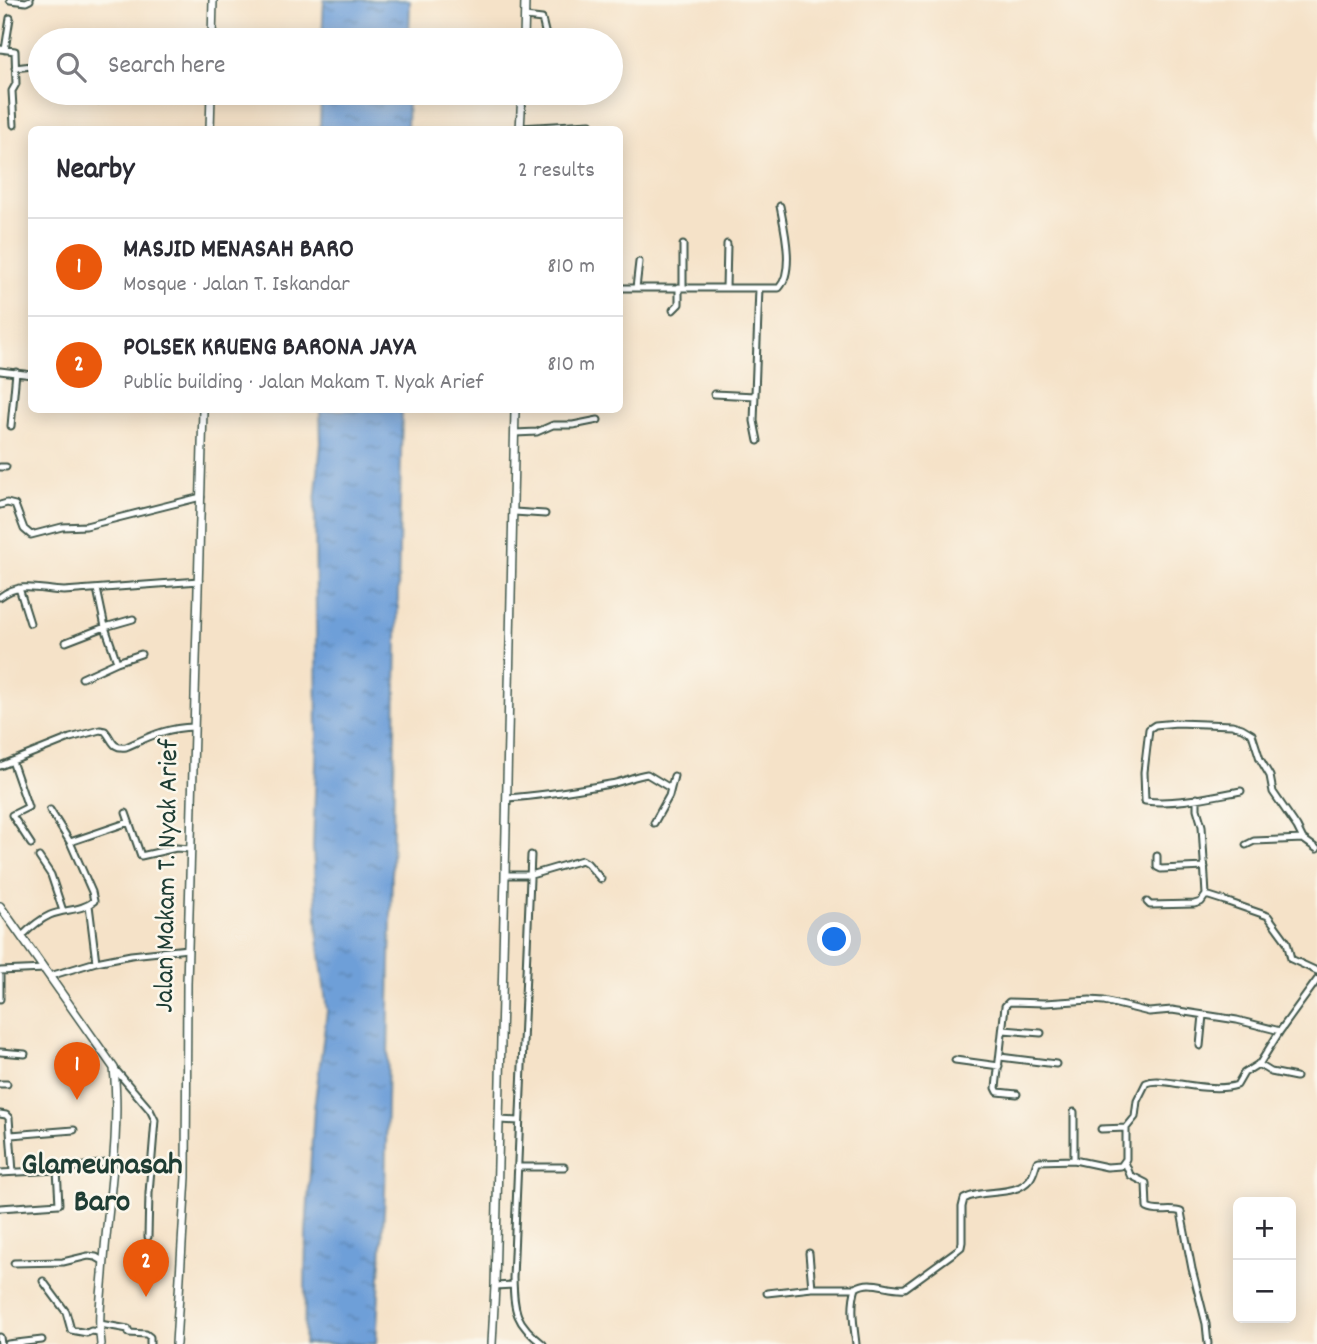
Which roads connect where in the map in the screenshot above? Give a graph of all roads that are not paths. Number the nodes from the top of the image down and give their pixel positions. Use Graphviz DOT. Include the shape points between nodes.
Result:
graph roads {
  1 [pos="10,0"];
  2 [pos="30,0"];
  3 [pos="213,0"];
  4 [pos="525,0"];
  5 [pos="528,17"];
  6 [pos="10,18"];
  7 [pos="212,28"];
  8 [pos="526,28"];
  9 [pos="544,28"];
  10 [pos="2,50"];
  11 [pos="28,66"];
  12 [pos="15,68"];
  13 [pos="211,105"];
  14 [pos="521,105"];
  15 [pos="590,124"];
  16 [pos="14,125"];
  17 [pos="210,126"];
  18 [pos="520,126"];
  19 [pos="564,126"];
  20 [pos="780,206"];
  21 [pos="727,244"];
  22 [pos="683,245"];
  23 [pos="639,262"];
  24 [pos="681,287"];
  25 [pos="623,288"];
  26 [pos="636,288"];
  27 [pos="726,288"];
  28 [pos="759,288"];
  29 [pos="673,310"];
  30 [pos="0,371"];
  31 [pos="16,372"];
  32 [pos="28,374"];
  33 [pos="714,394"];
  34 [pos="755,396"];
  35 [pos="204,413"];
  36 [pos="515,413"];
  37 [pos="598,421"];
  38 [pos="11,426"];
  39 [pos="518,433"];
  40 [pos="758,441"];
  41 [pos="201,497"];
  42 [pos="0,505"];
  43 [pos="514,512"];
  44 [pos="545,514"];
  45 [pos="199,581"];
  46 [pos="19,588"];
  47 [pos="97,589"];
  48 [pos="0,597"];
  49 [pos="134,619"];
  50 [pos="30,622"];
  51 [pos="105,626"];
  52 [pos="66,642"];
  53 [pos="141,654"];
  54 [pos="117,662"];
  55 [pos="82,678"];
  56 [pos="194,727"];
  57 [pos="12,761"];
  58 [pos="0,766"];
  59 [pos="674,776"];
  60 [pos="670,788"];
  61 [pos="1241,791"];
  62 [pos="507,798"];
  63 [pos="1197,798"];
  64 [pos="50,810"];
  65 [pos="126,813"];
  66 [pos="129,822"];
  67 [pos="654,822"];
  68 [pos="1303,839"];
  69 [pos="70,842"];
  70 [pos="30,844"];
  71 [pos="1246,845"];
  72 [pos="191,849"];
  73 [pos="1317,849"];
  74 [pos="531,855"];
  75 [pos="1157,856"];
  76 [pos="39,857"];
  77 [pos="1205,867"];
  78 [pos="508,875"];
  79 [pos="529,875"];
  80 [pos="601,879"];
  81 [pos="1206,895"];
  82 [pos="1147,902"];
  83 [pos="89,905"];
  84 [pos="0,906"];
  85 [pos="63,911"];
  86 [pos="22,936"];
  87 [pos="188,949"];
  88 [pos="96,962"];
  89 [pos="1317,971"];
  90 [pos="48,972"];
  91 [pos="0,973"];
  92 [pos="1317,980"];
  93 [pos="0,999"];
  94 [pos="1203,1015"];
  95 [pos="1003,1030"];
  96 [pos="1280,1031"];
  97 [pos="1041,1033"];
  98 [pos="1200,1046"];
  99 [pos="0,1052"];
  100 [pos="24,1054"];
  101 [pos="1000,1058"];
  102 [pos="955,1060"];
  103 [pos="1056,1064"];
  104 [pos="1258,1065"];
  105 [pos="999,1066"];
  106 [pos="114,1068"];
  107 [pos="1296,1077"];
  108 [pos="1017,1094"];
  109 [pos="1074,1112"];
  110 [pos="0,1114"];
  111 [pos="502,1120"];
  112 [pos="518,1121"];
  113 [pos="1126,1128"];
  114 [pos="1101,1129"];
  115 [pos="74,1130"];
  116 [pos="11,1135"];
  117 [pos="1074,1160"];
  118 [pos="113,1162"];
  119 [pos="1125,1162"];
  120 [pos="517,1167"];
  121 [pos="564,1167"];
  122 [pos="57,1170"];
  123 [pos="13,1172"];
  124 [pos="0,1173"];
  125 [pos="0,1208"];
  126 [pos="148,1237"];
  127 [pos="809,1253"];
  128 [pos="103,1261"];
  129 [pos="14,1263"];
  130 [pos="44,1281"];
  131 [pos="513,1285"];
  132 [pos="495,1286"];
  133 [pos="812,1288"];
  134 [pos="856,1288"];
  135 [pos="768,1293"];
  136 [pos="99,1329"];
  137 [pos="0,1337"];
  138 [pos="42,1340"];
  139 [pos="532,1340"];
  140 [pos="1,1344"];
  141 [pos="8,1344"];
  142 [pos="100,1344"];
  143 [pos="150,1344"];
  144 [pos="176,1344"];
  145 [pos="492,1344"];
  146 [pos="543,1344"];
  147 [pos="856,1344"];
  148 [pos="1208,1344"];
  1 -- 2 [label="street"];
  3 -- 7 [label="street"];
  4 -- 5 [label="street"];
  5 -- 8 [label="street"];
  5 -- 9 [label="street" via="539,18"];
  6 -- 10 [label="street"];
  10 -- 12 [label="street" via="15,51"];
  11 -- 12 [label="street"];
  12 -- 16 [label="street"];
  13 -- 17 [label="street"];
  14 -- 18 [label="street"];
  15 -- 19 [label="street"];
  20 -- 28 [label="street" via="788,246 783,283 779,288"];
  21 -- 27 [label="street"];
  22 -- 24 [label="street"];
  23 -- 26 [label="street"];
  24 -- 26 [label="street"];
  24 -- 27 [label="street"];
  24 -- 29 [label="street" via="679,304"];
  25 -- 26 [label="street"];
  27 -- 28 [label="street"];
  28 -- 34 [label="street"];
  30 -- 31 [label="street"];
  31 -- 32 [label="street"];
  31 -- 38 [label="street"];
  33 -- 34 [label="street"];
  34 -- 40 [label="street"];
  35 -- 41 [label="street, Jalan Makam T. Nyak Arief"];
  36 -- 39 [label="street"];
  37 -- 39 [label="street"];
  39 -- 43 [label="street"];
  41 -- 42 [label="street" via="30,535 15,505"];
  41 -- 45 [label="street, Jalan Makam T. Nyak Arief"];
  43 -- 44 [label="street"];
  43 -- 62 [label="street"];
  45 -- 47 [label="street"];
  45 -- 56 [label="street, Jalan Makam T. Nyak Arief"];
  46 -- 47 [label="street"];
  46 -- 48 [label="street"];
  46 -- 50 [label="street"];
  47 -- 51 [label="street"];
  49 -- 51 [label="street"];
  51 -- 52 [label="street"];
  51 -- 54 [label="street"];
  53 -- 54 [label="street"];
  54 -- 55 [label="street"];
  56 -- 57 [label="street" via="162,731 121,748 100,730"];
  56 -- 72 [label="street, Jalan Makam T. Nyak Arief"];
  57 -- 58 [label="street"];
  57 -- 70 [label="street" via="28,807 12,815"];
  59 -- 60 [label="street"];
  60 -- 62 [label="street" via="647,774 568,793"];
  60 -- 67 [label="street"];
  61 -- 63 [label="street"];
  62 -- 78 [label="street"];
  63 -- 68 [label="street" via="1145,801 1145,760 1152,726 1232,725 1252,734 1273,792"];
  63 -- 77 [label="street"];
  64 -- 69 [label="street"];
  65 -- 66 [label="street"];
  66 -- 69 [label="street"];
  66 -- 72 [label="street" via="141,856"];
  68 -- 71 [label="street"];
  68 -- 73 [label="street"];
  69 -- 83 [label="street" via="93,896"];
  72 -- 87 [label="street, Jalan Makam T. Nyak Arief"];
  74 -- 79 [label="street"];
  75 -- 77 [label="street" via="1161,869"];
  76 -- 85 [label="street" via="51,875"];
  77 -- 81 [label="street"];
  78 -- 79 [label="street"];
  78 -- 111 [label="street"];
  79 -- 80 [label="street" via="583,860"];
  79 -- 112 [label="street"];
  81 -- 82 [label="street" via="1194,904"];
  81 -- 89 [label="street" via="1268,916 1287,942 1291,959"];
  83 -- 85 [label="street"];
  83 -- 88 [label="street"];
  84 -- 86 [label="street"];
  85 -- 86 [label="street" via="48,916"];
  86 -- 90 [label="street"];
  87 -- 88 [label="street"];
  87 -- 144 [label="street, Jalan Makam T. Nyak Arief" via="186,1177"];
  88 -- 90 [label="street"];
  90 -- 91 [label="street"];
  90 -- 106 [label="street"];
  91 -- 93 [label="street"];
  92 -- 96 [label="street"];
  94 -- 95 [label="street" via="1149,1012 1090,1000 1009,1002"];
  94 -- 96 [label="street"];
  94 -- 98 [label="street"];
  95 -- 97 [label="street"];
  95 -- 101 [label="street"];
  96 -- 104 [label="street"];
  99 -- 100 [label="street"];
  101 -- 103 [label="street"];
  101 -- 105 [label="street"];
  102 -- 105 [label="street"];
  104 -- 107 [label="street"];
  104 -- 113 [label="street" via="1231,1087 1147,1082 1135,1117"];
  105 -- 108 [label="street" via="997,1091"];
  106 -- 118 [label="street"];
  106 -- 126 [label="street" via="155,1120"];
  109 -- 117 [label="street"];
  110 -- 116 [label="street" via="9,1118"];
  111 -- 112 [label="street"];
  111 -- 132 [label="street"];
  112 -- 120 [label="street"];
  113 -- 114 [label="street"];
  113 -- 119 [label="street"];
  115 -- 116 [label="street"];
  116 -- 123 [label="street"];
  117 -- 119 [label="street" via="1114,1167"];
  117 -- 134 [label="street" via="1039,1161 1030,1179 1019,1187 964,1199 961,1247 908,1287 866,1284"];
  118 -- 122 [label="street"];
  118 -- 128 [label="street"];
  119 -- 148 [label="street" via="1130,1175 1146,1183 1147,1208 1181,1212"];
  120 -- 121 [label="street"];
  120 -- 131 [label="street"];
  122 -- 123 [label="street"];
  122 -- 125 [label="street" via="59,1204"];
  123 -- 124 [label="street"];
  127 -- 133 [label="street"];
  128 -- 129 [label="street" via="88,1256 63,1262"];
  128 -- 136 [label="street"];
  130 -- 136 [label="street" via="66,1312 71,1330 88,1333"];
  131 -- 132 [label="street"];
  131 -- 139 [label="street" via="518,1318"];
  132 -- 145 [label="street"];
  133 -- 134 [label="street"];
  133 -- 135 [label="street"];
  134 -- 147 [label="street"];
  136 -- 142 [label="street"];
  136 -- 143 [label="street" via="146,1334"];
  137 -- 140 [label="street"];
  138 -- 141 [label="street"];
  139 -- 146 [label="street"];
}
